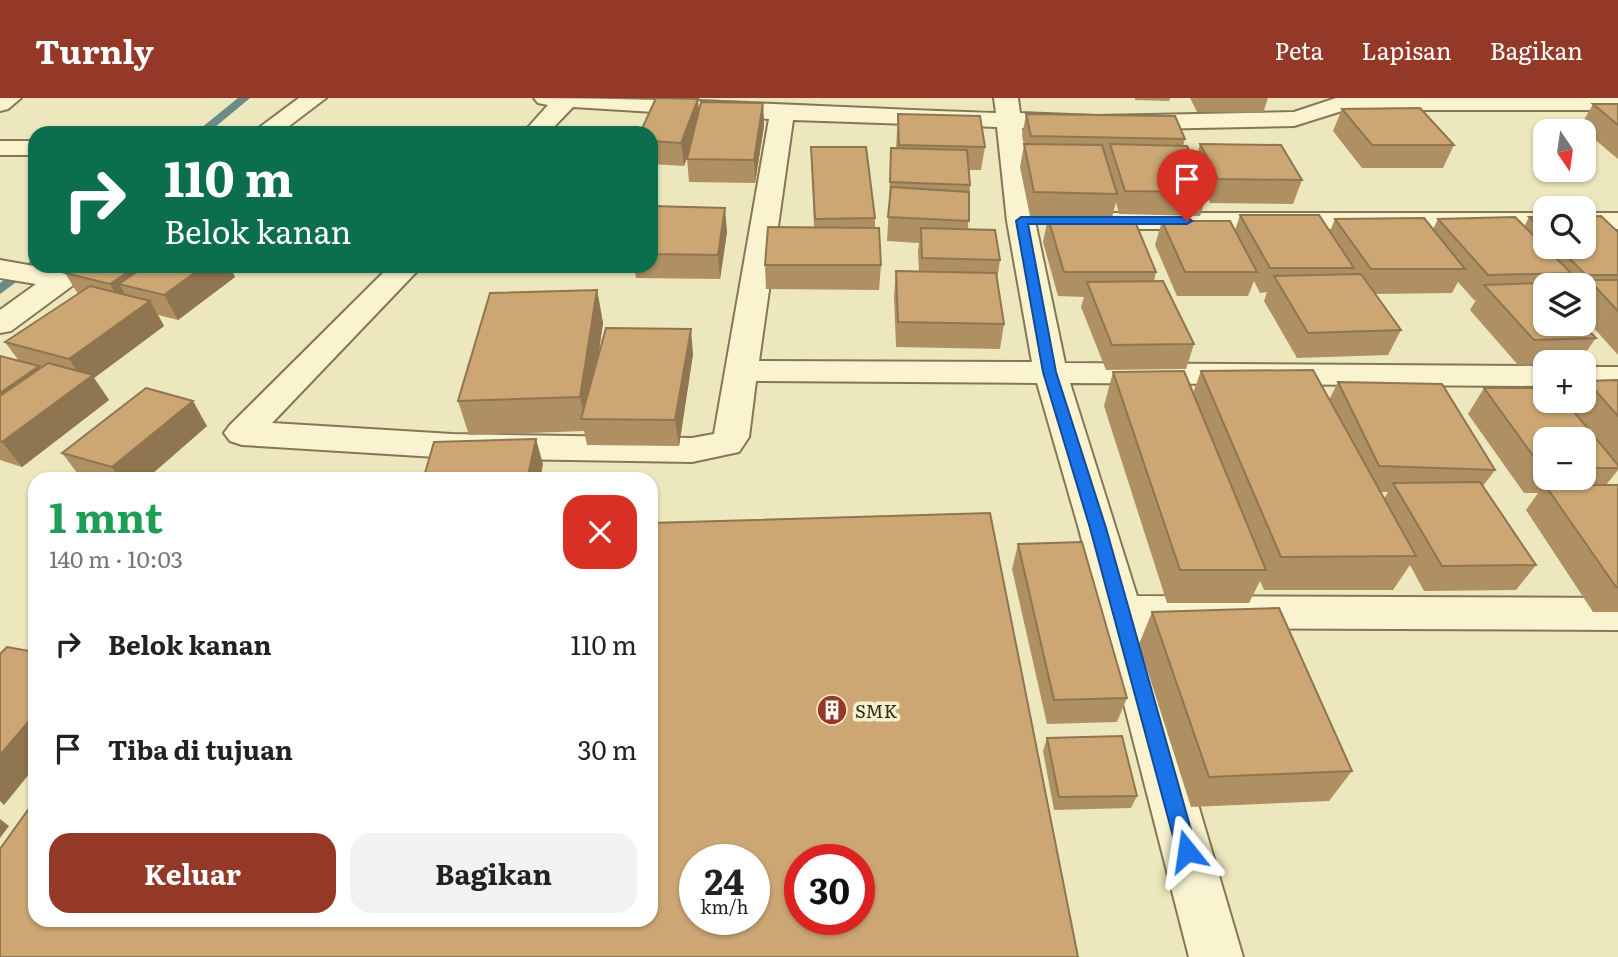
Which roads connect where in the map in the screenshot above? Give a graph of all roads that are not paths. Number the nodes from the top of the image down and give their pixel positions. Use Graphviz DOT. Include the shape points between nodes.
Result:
graph roads {
  1 [pos="9,98"];
  2 [pos="314,98"];
  3 [pos="556,99"];
  4 [pos="1618,103"];
  5 [pos="0,104"];
  6 [pos="1007,109"];
  7 [pos="782,113"];
  8 [pos="274,126"];
  9 [pos="539,126"];
  10 [pos="0,148"];
  11 [pos="28,148"];
  12 [pos="1044,221"];
  13 [pos="1533,221"];
  14 [pos="1596,221"];
  15 [pos="1618,222"];
  16 [pos="3,269"];
  17 [pos="28,271"];
  18 [pos="400,273"];
  19 [pos="62,274"];
  20 [pos="0,324"];
  21 [pos="743,371"];
  22 [pos="1050,372"];
  23 [pos="1533,376"];
  24 [pos="1596,377"];
  25 [pos="1618,377"];
  26 [pos="1121,612"];
  27 [pos="1618,614"];
  28 [pos="1216,957"];
  1 -- 5 [label="street"];
  2 -- 8 [label="street"];
  3 -- 7 [label="street"];
  3 -- 9 [label="street"];
  4 -- 6 [label="street" via="1345,103 1294,119 1097,123"];
  6 -- 7 [label="street"];
  6 -- 12 [label="street"];
  7 -- 21 [label="street"];
  10 -- 11 [label="street"];
  12 -- 13 [label="street"];
  12 -- 22 [label="street"];
  14 -- 15 [label="street"];
  16 -- 17 [label="street"];
  18 -- 21 [label="street" via="242,433 452,446 704,449 726,444 731,436"];
  19 -- 20 [label="street"];
  21 -- 22 [label="street"];
  22 -- 23 [label="street"];
  22 -- 26 [label="street"];
  24 -- 25 [label="street"];
  26 -- 27 [label="street"];
  26 -- 28 [label="street"];
}
